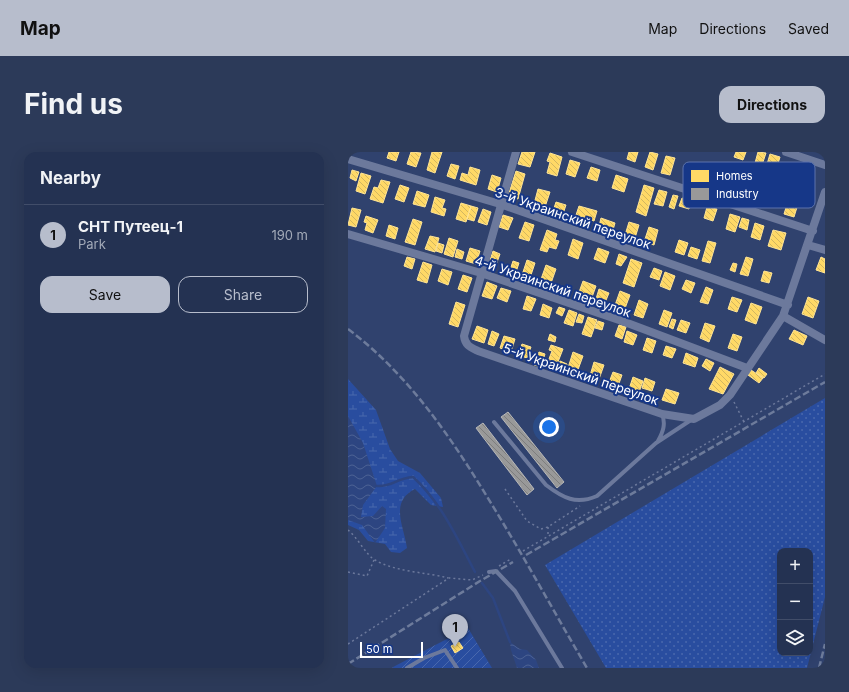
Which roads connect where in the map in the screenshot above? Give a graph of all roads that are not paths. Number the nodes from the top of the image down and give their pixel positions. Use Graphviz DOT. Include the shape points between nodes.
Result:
graph roads {
  1 [pos="516,152"];
  2 [pos="572,152"];
  3 [pos="786,152"];
  4 [pos="348,159"];
  5 [pos="825,165"];
  6 [pos="683,188"];
  7 [pos="825,192"];
  8 [pos="500,204"];
  9 [pos="743,208"];
  10 [pos="813,231"];
  11 [pos="348,234"];
  12 [pos="808,245"];
  13 [pos="825,250"];
  14 [pos="481,273"];
  15 [pos="788,305"];
  16 [pos="783,316"];
  17 [pos="825,340"];
  18 [pos="747,368"];
  19 [pos="662,414"];
  20 [pos="694,419"];
  21 [pos="494,422"];
  22 [pos="656,443"];
  23 [pos="489,572"];
  24 [pos="407,668"];
  25 [pos="457,668"];
  26 [pos="562,668"];
  1 -- 8 [label="street"];
  2 -- 6 [label="street"];
  3 -- 5 [label="street"];
  4 -- 8 [label="street, 3-й Украинский переулок"];
  7 -- 10 [label="street"];
  8 -- 14 [label="street"];
  8 -- 15 [label="street, 3-й Украинский переулок"];
  9 -- 10 [label="street"];
  10 -- 12 [label="street"];
  11 -- 14 [label="street, 4-й Украинский переулок"];
  12 -- 13 [label="street"];
  12 -- 15 [label="street"];
  14 -- 18 [label="street, 4-й Украинский переулок"];
  14 -- 19 [label="street, 5-й Украинский переулок" via="464,336 469,347"];
  15 -- 16 [label="street"];
  16 -- 17 [label="street"];
  16 -- 18 [label="street"];
  18 -- 20 [label="street" via="730,395 720,405"];
  19 -- 20 [label="street, 5-й Украинский переулок"];
  19 -- 22 [label="lane" via="662,433"];
  20 -- 22 [label="lane"];
  21 -- 22 [label="lane" via="546,485 556,493 580,501 597,496"];
  23 -- 26 [label="lane" via="496,572 515,591"];
  24 -- 25 [label="lane" via="445,650"];
}
